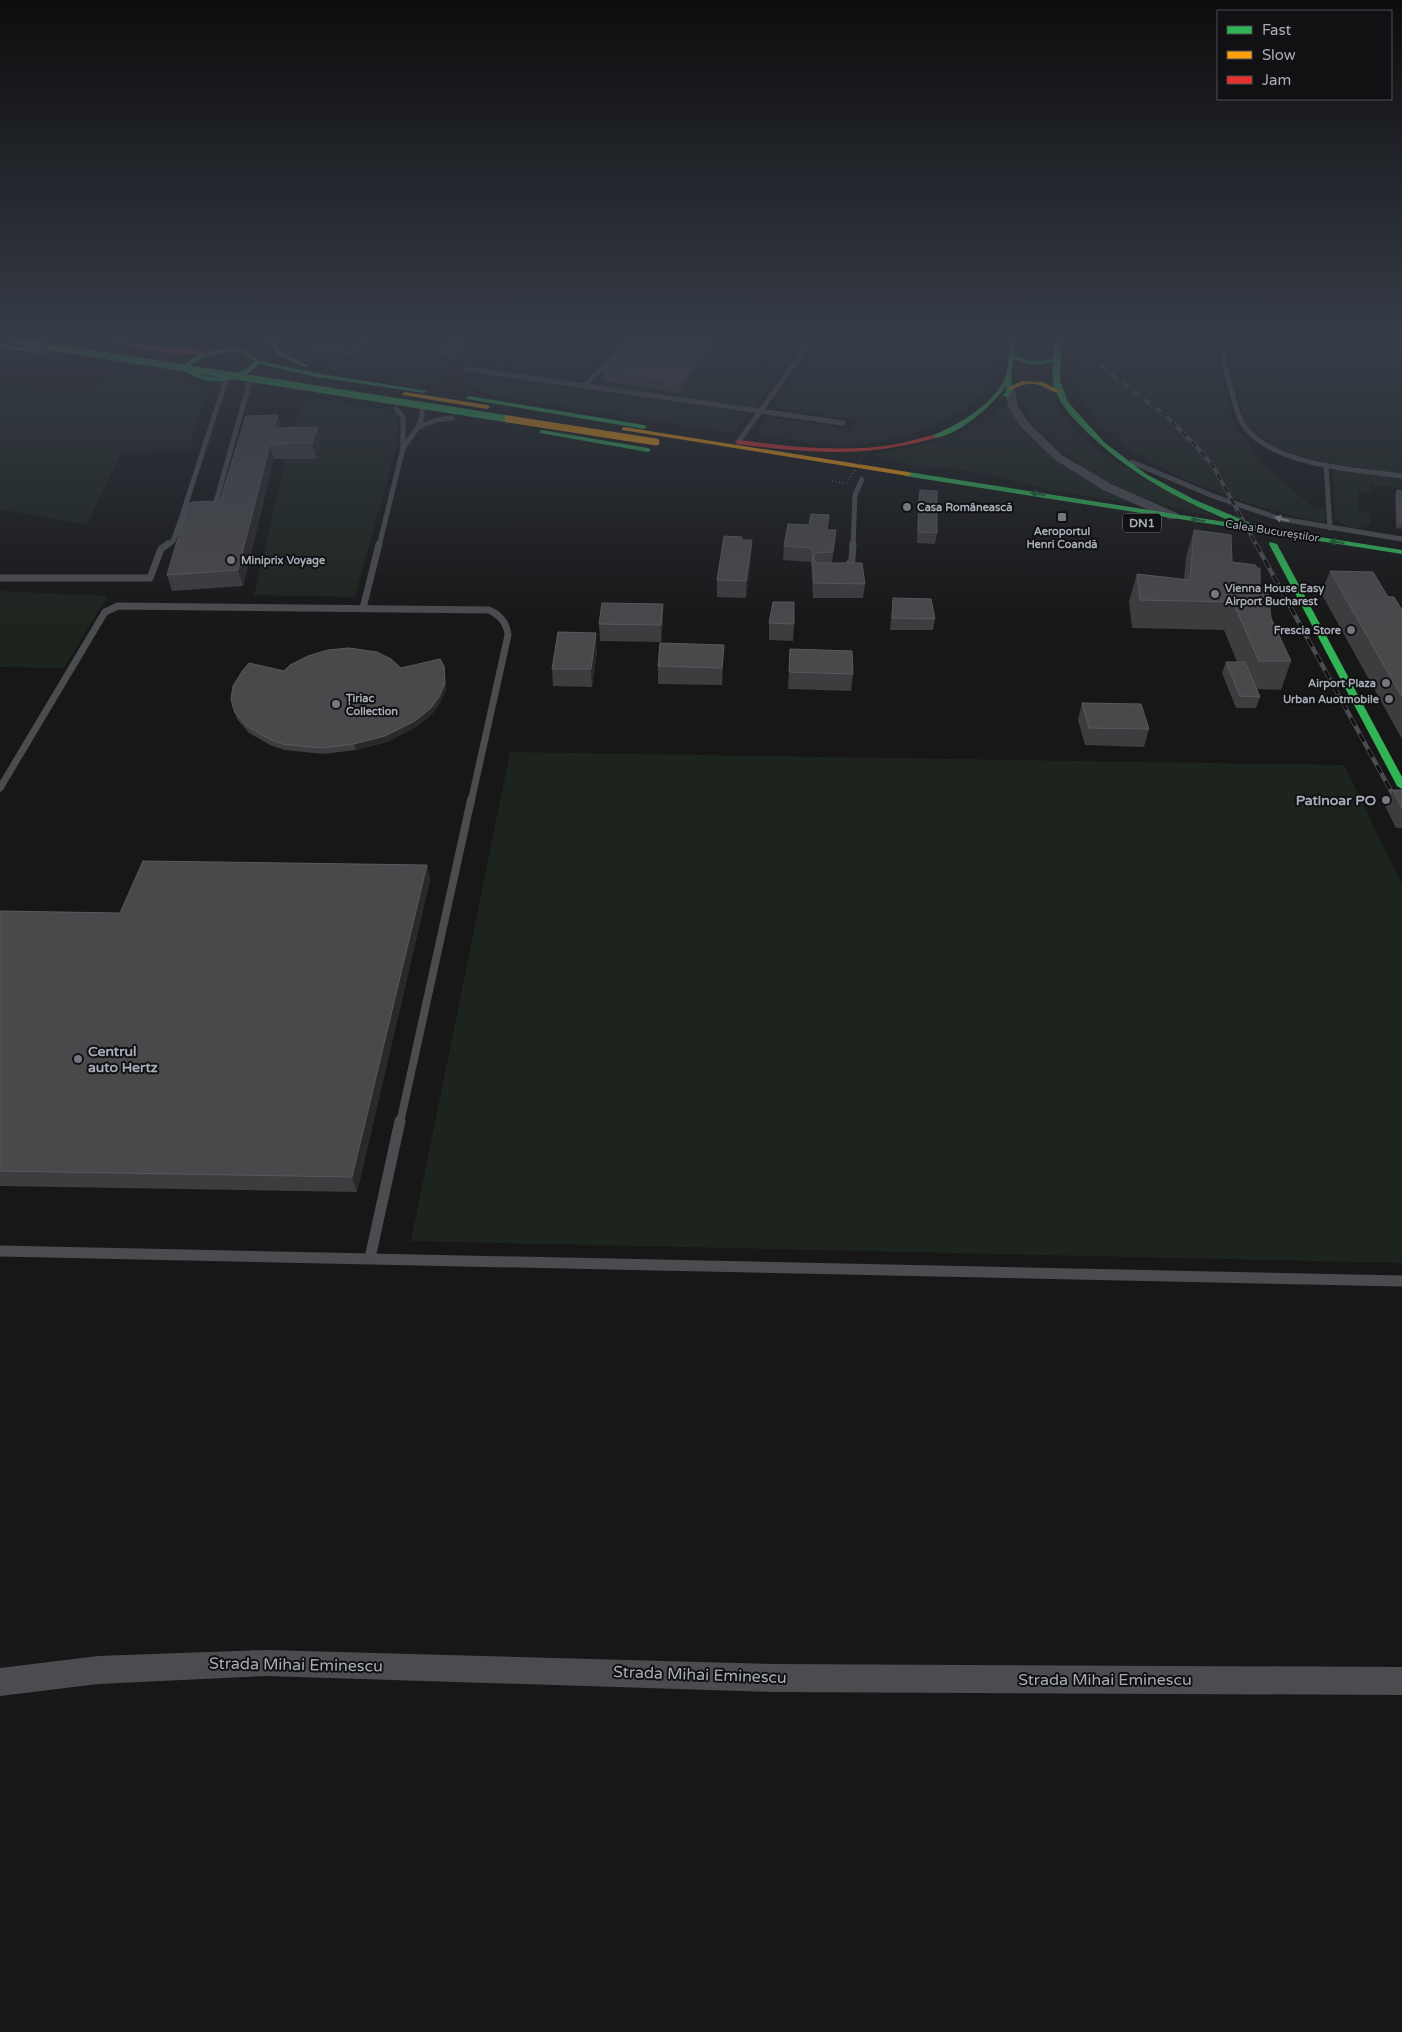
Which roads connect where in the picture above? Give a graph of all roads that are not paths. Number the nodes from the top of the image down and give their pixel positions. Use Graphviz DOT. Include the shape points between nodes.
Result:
graph roads {
  1 [pos="204,436"];
  2 [pos="235,436"];
  3 [pos="403,436"];
  4 [pos="411,436"];
  5 [pos="600,436"];
  6 [pos="614,436"];
  7 [pos="617,436"];
  8 [pos="700,436"];
  9 [pos="742,436"];
  10 [pos="936,436"];
  11 [pos="1036,436"];
  12 [pos="1092,436"];
  13 [pos="1254,436"];
  14 [pos="738,442"];
  15 [pos="659,443"];
  16 [pos="403,448"];
  17 [pos="1111,453"];
  18 [pos="1326,465"];
  19 [pos="884,476"];
  20 [pos="1402,476"];
  21 [pos="862,479"];
  22 [pos="848,481"];
  23 [pos="206,510"];
  24 [pos="198,514"];
  25 [pos="1174,516"];
  26 [pos="179,525"];
  27 [pos="1178,528"];
  28 [pos="1330,528"];
  29 [pos="1264,531"];
  30 [pos="1368,534"];
  31 [pos="1402,539"];
  32 [pos="1256,541"];
  33 [pos="1273,544"];
  34 [pos="1355,545"];
  35 [pos="1291,547"];
  36 [pos="1402,552"];
  37 [pos="1374,560"];
  38 [pos="1402,564"];
  39 [pos="835,572"];
  40 [pos="0,578"];
  41 [pos="362,608"];
  42 [pos="1402,786"];
  43 [pos="0,788"];
  44 [pos="0,1251"];
  45 [pos="370,1258"];
  46 [pos="1402,1280"];
  47 [pos="1402,1681"];
  48 [pos="0,1682"];
  1 -- 26 [label="lane"];
  2 -- 23 [label="lane" via="216,502"];
  3 -- 16 [label="lane"];
  4 -- 16 [label="lane"];
  5 -- 15 [label="main road, DN1"];
  6 -- 15 [label="main road, Calea Bucureștilor / DN1, bridge"];
  7 -- 15 [label="main road, Calea Bucureștilor / DN1"];
  8 -- 14 [label="main road, DN1"];
  9 -- 14 [label="lane"];
  10 -- 14 [label="main road" via="870,452 806,450"];
  11 -- 25 [label="street" via="1058,457 1107,487"];
  12 -- 17 [label="main road"];
  13 -- 18 [label="lane" via="1277,449"];
  14 -- 19 [label="main road, DN1" via="858,462"];
  15 -- 19 [label="main road, Calea Bucureștilor / DN1"];
  16 -- 41 [label="lane"];
  28 -- 17 [label="lane, one-way" via="1260,512"];
  17 -- 29 [label="main road" via="1164,486 1223,516"];
  18 -- 20 [label="lane"];
  18 -- 28 [label="lane"];
  19 -- 21 [label="main road, DN1"];
  25 -- 19 [label="main road, Calea Bucureștilor / DN1, one-way"];
  19 -- 27 [label="main road, Calea Bucureștilor / DN1"];
  21 -- 22 [label="main road, DN1"];
  21 -- 39 [label="lane" via="855,495 852,560 844,571"];
  24 -- 26 [label="lane"];
  29 -- 25 [label="main road, Calea Bucureștilor / DN1, one-way"];
  26 -- 40 [label="lane" via="172,541 161,549 150,578"];
  28 -- 30 [label="lane"];
  34 -- 29 [label="main road, Calea Bucureștilor / DN1, one-way"];
  30 -- 31 [label="lane"];
  30 -- 34 [label="lane"];
  32 -- 33 [label="main road, Calea Bucureștilor"];
  33 -- 35 [label="main road, Calea Bucureștilor"];
  33 -- 42 [label="main road"];
  34 -- 36 [label="main road, Calea Bucureștilor / DN1"];
  37 -- 38 [label="main road"];
  41 -- 43 [label="lane" via="126,605 111,608 105,612"];
  41 -- 45 [label="lane" via="490,610 497,613 509,631"];
  44 -- 45 [label="lane"];
  45 -- 46 [label="lane"];
  47 -- 48 [label="street, Strada Mihai Eminescu" via="774,1678 266,1663 98,1670"];
}
